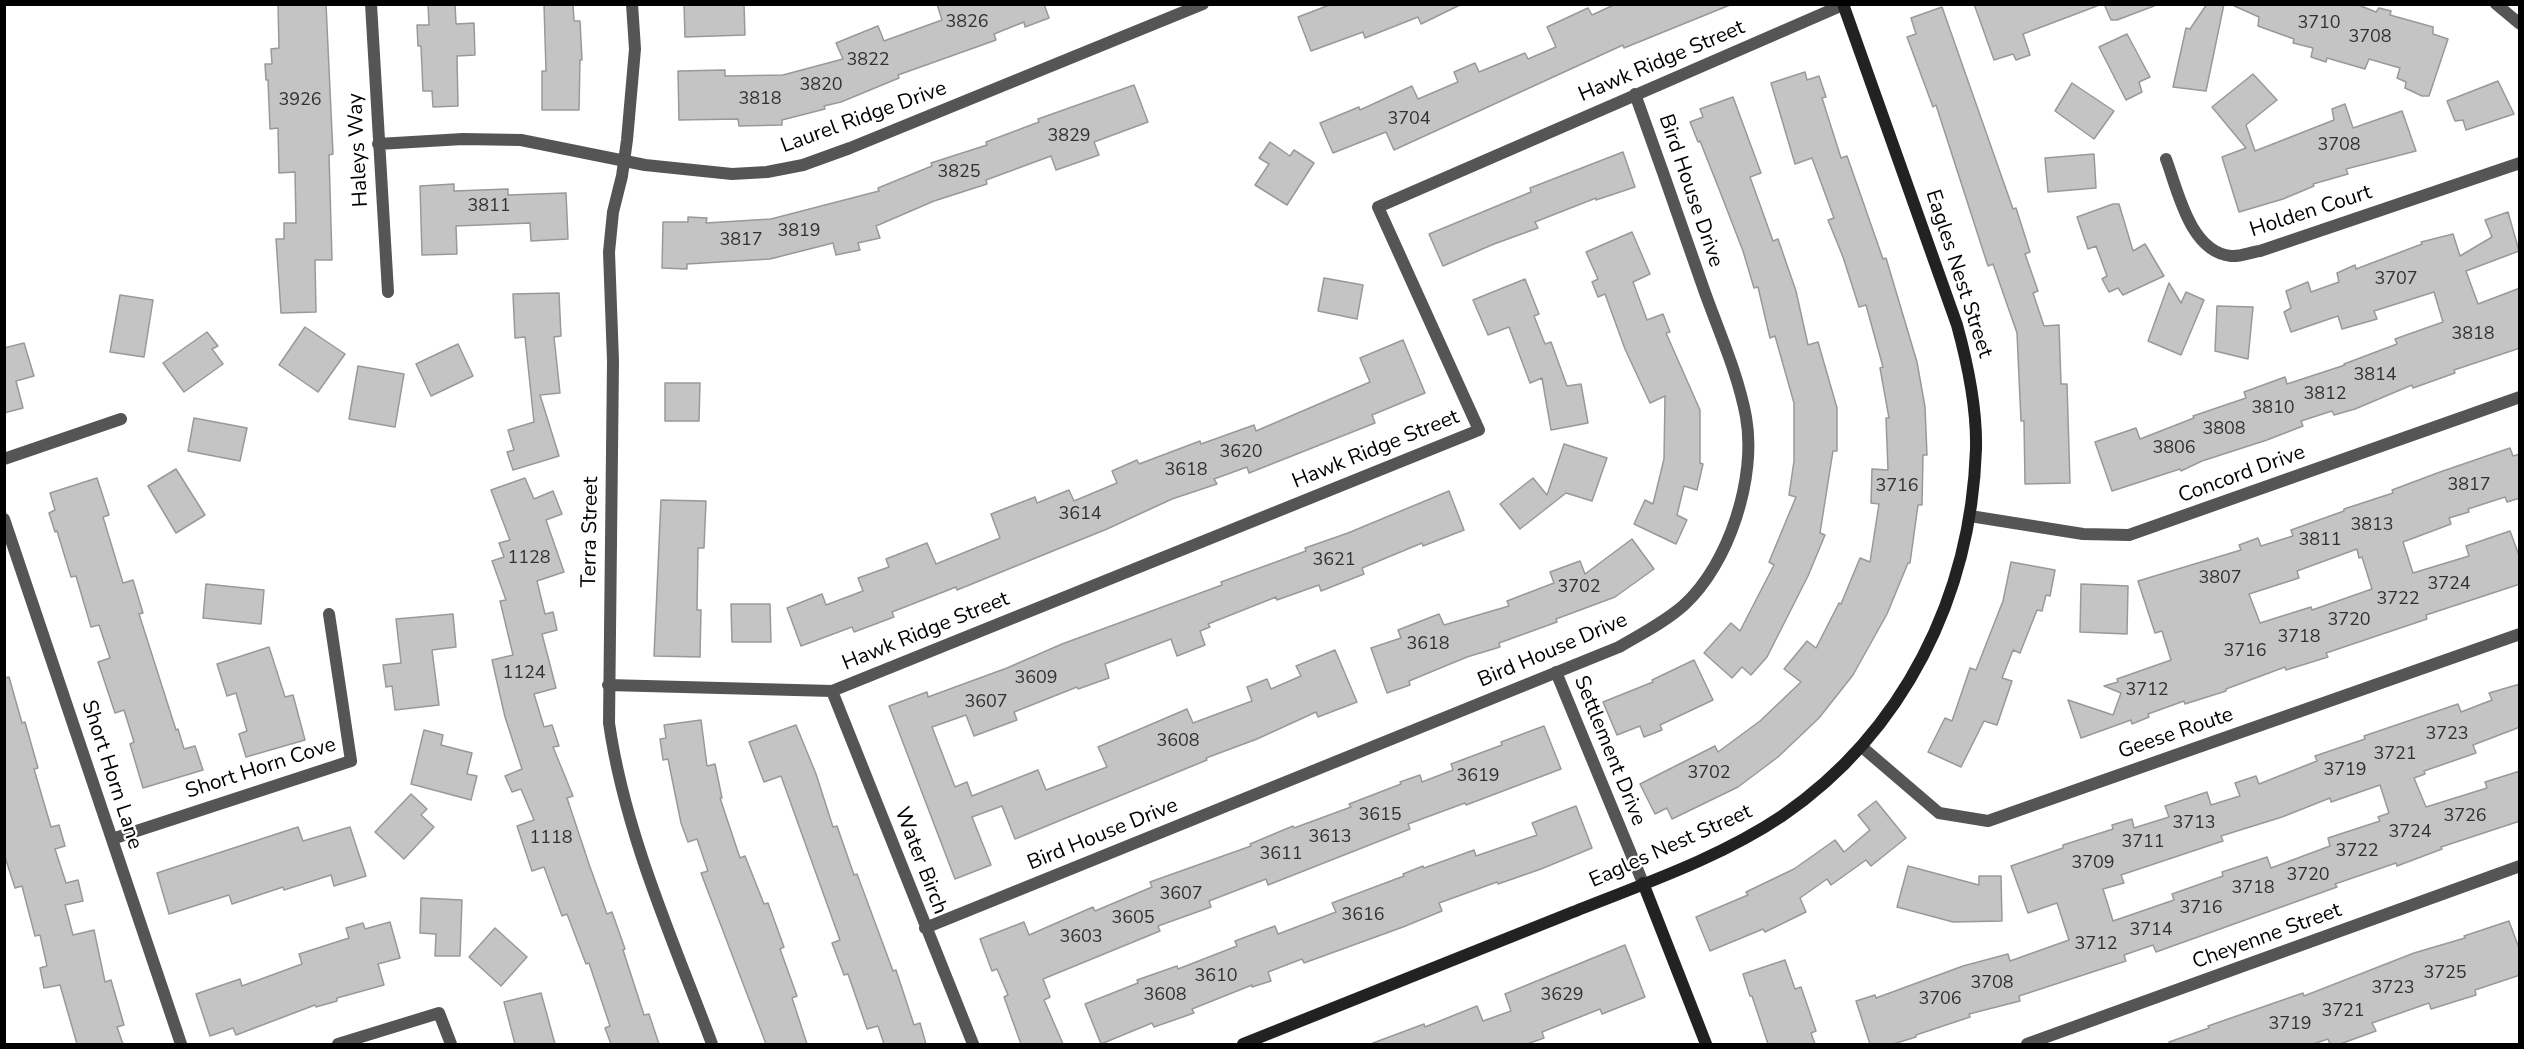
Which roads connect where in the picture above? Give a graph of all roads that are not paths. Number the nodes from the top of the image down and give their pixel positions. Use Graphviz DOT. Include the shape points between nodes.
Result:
graph roads {
  1 [pos="371,4"];
  2 [pos="632,4"];
  3 [pos="1203,4"];
  4 [pos="2496,4"];
  5 [pos="1844,5"];
  6 [pos="2520,24"];
  7 [pos="1635,94"];
  8 [pos="378,144"];
  9 [pos="2166,159"];
  10 [pos="624,160"];
  11 [pos="2520,163"];
  12 [pos="388,292"];
  13 [pos="2520,397"];
  14 [pos="121,419"];
  15 [pos="4,459"];
  16 [pos="1970,516"];
  17 [pos="4,519"];
  18 [pos="329,614"];
  19 [pos="2520,634"];
  20 [pos="1556,672"];
  21 [pos="608,685"];
  22 [pos="832,691"];
  23 [pos="1862,747"];
  24 [pos="112,839"];
  25 [pos="2520,866"];
  26 [pos="1643,884"];
  27 [pos="925,927"];
  28 [pos="181,1044"];
  29 [pos="338,1044"];
  30 [pos="450,1044"];
  31 [pos="712,1044"];
  32 [pos="973,1044"];
  33 [pos="1243,1044"];
  34 [pos="1706,1044"];
  35 [pos="2027,1044"];
  1 -- 8 [label="street, Haleys Way"];
  2 -- 10 [label="street, Terra Street" via="635,49"];
  3 -- 10 [label="street, Laurel Ridge Drive" via="803,165 732,174"];
  4 -- 6 [label="street"];
  5 -- 7 [label="street, Hawk Ridge Street"];
  5 -- 16 [label="street, Eagles Nest Street" via="1934,254 1968,368 1976,448"];
  7 -- 20 [label="street, Bird House Drive" via="1739,391 1747,426 1747,462 1743,491 1724,548 1685,604 1619,647"];
  7 -- 22 [label="street, Hawk Ridge Street" via="1378,207 1479,430"];
  8 -- 10 [label="street, Laurel Ridge Drive" via="521,140"];
  8 -- 12 [label="street, Haleys Way"];
  9 -- 11 [label="street, Holden Court" via="2194,233 2210,247 2231,256 2260,251"];
  10 -- 21 [label="street, Terra Street" via="609,252 613,361"];
  13 -- 16 [label="street, Concord Drive" via="2129,534 2083,534"];
  14 -- 15 [label="street"];
  16 -- 23 [label="street, Eagles Nest Street" via="1954,582 1935,632 1903,692"];
  17 -- 24 [label="street, Short Horn Lane"];
  18 -- 24 [label="street, Short Horn Cove" via="351,761"];
  19 -- 23 [label="street, Geese Route" via="1988,821 1938,813"];
  20 -- 26 [label="street, Settlement Drive"];
  20 -- 27 [label="street, Bird House Drive"];
  21 -- 22 [label="street, Hawk Ridge Street"];
  21 -- 31 [label="street, Terra Street" via="614,754 637,838"];
  22 -- 27 [label="street, Water Birch"];
  23 -- 26 [label="street, Eagles Nest Street" via="1811,794 1780,816 1723,849"];
  24 -- 28 [label="street, Short Horn Lane"];
  25 -- 35 [label="street, Cheyenne Street"];
  26 -- 33 [label="street, Eagles Nest Street"];
  26 -- 34 [label="street, Settlement Drive"];
  27 -- 32 [label="street, Water Birch"];
  29 -- 30 [label="street" via="439,1013"];
}
